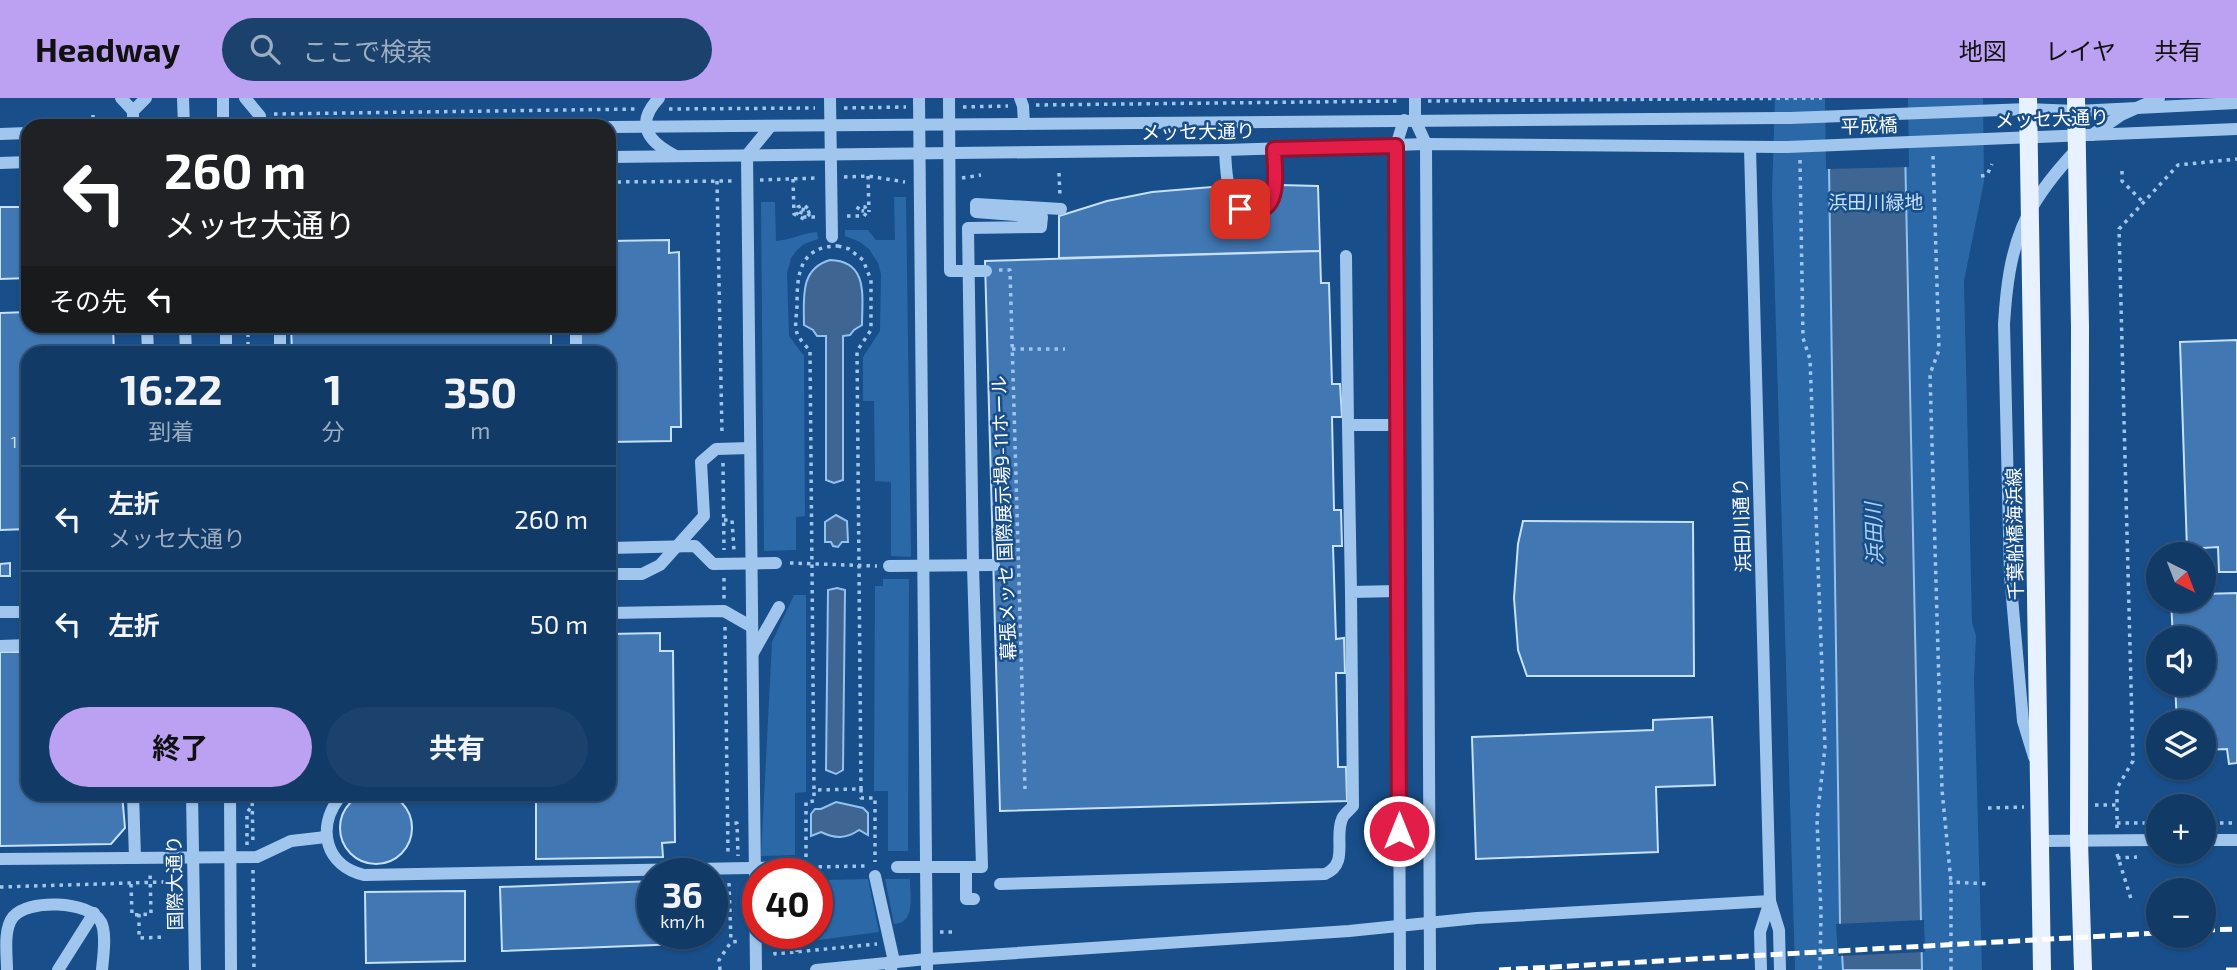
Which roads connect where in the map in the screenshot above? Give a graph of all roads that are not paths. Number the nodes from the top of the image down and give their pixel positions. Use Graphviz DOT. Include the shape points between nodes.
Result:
graph roads {
  1 [pos="121,98"];
  2 [pos="146,98"];
  3 [pos="183,98"];
  4 [pos="223,98"];
  5 [pos="244,98"];
  6 [pos="659,98"];
  7 [pos="830,98"];
  8 [pos="919,98"];
  9 [pos="949,98"];
  10 [pos="1020,98"];
  11 [pos="1415,98"];
  12 [pos="2159,98"];
  13 [pos="2237,103"];
  14 [pos="2028,104"];
  15 [pos="2077,104"];
  16 [pos="1947,113"];
  17 [pos="1790,118"];
  18 [pos="133,119"];
  19 [pos="184,119"];
  20 [pos="223,119"];
  21 [pos="260,119"];
  22 [pos="1410,120"];
  23 [pos="920,124"];
  24 [pos="1024,124"];
  25 [pos="616,127"];
  26 [pos="770,127"];
  27 [pos="645,128"];
  28 [pos="2237,129"];
  29 [pos="0,134"];
  30 [pos="21,134"];
  31 [pos="2077,136"];
  32 [pos="2030,138"];
  33 [pos="1952,141"];
  34 [pos="1426,144"];
  35 [pos="1396,146"];
  36 [pos="1750,148"];
  37 [pos="1274,149"];
  38 [pos="1793,149"];
  39 [pos="1225,150"];
  40 [pos="919,153"];
  41 [pos="747,155"];
  42 [pos="674,156"];
  43 [pos="616,157"];
  44 [pos="21,162"];
  45 [pos="0,163"];
  46 [pos="1061,209"];
  47 [pos="832,237"];
  48 [pos="1346,256"];
  49 [pos="969,271"];
  50 [pos="986,271"];
  51 [pos="1348,425"];
  52 [pos="1397,425"];
  53 [pos="750,448"];
  54 [pos="616,548"];
  55 [pos="776,563"];
  56 [pos="994,565"];
  57 [pos="890,566"];
  58 [pos="973,566"];
  59 [pos="616,574"];
  60 [pos="1398,590"];
  61 [pos="1350,592"];
  62 [pos="779,607"];
  63 [pos="0,612"];
  64 [pos="21,612"];
  65 [pos="616,613"];
  66 [pos="752,627"];
  67 [pos="21,645"];
  68 [pos="0,646"];
  69 [pos="752,654"];
  70 [pos="2038,771"];
  71 [pos="133,801"];
  72 [pos="192,801"];
  73 [pos="230,801"];
  74 [pos="337,801"];
  75 [pos="326,837"];
  76 [pos="2237,839"];
  77 [pos="2146,840"];
  78 [pos="2216,840"];
  79 [pos="2040,841"];
  80 [pos="2079,841"];
  81 [pos="135,858"];
  82 [pos="0,859"];
  83 [pos="897,867"];
  84 [pos="967,867"];
  85 [pos="742,868"];
  86 [pos="875,876"];
  87 [pos="1000,884"];
  88 [pos="974,899"];
  89 [pos="1770,901"];
  90 [pos="94,913"];
  91 [pos="1429,923"];
  92 [pos="1400,926"];
  93 [pos="927,965"];
  94 [pos="7,970"];
  95 [pos="58,970"];
  96 [pos="102,970"];
  97 [pos="195,970"];
  98 [pos="230,970"];
  99 [pos="756,970"];
  100 [pos="816,970"];
  101 [pos="891,970"];
  102 [pos="1401,970"];
  103 [pos="1430,970"];
  104 [pos="1761,970"];
  105 [pos="1780,970"];
  106 [pos="2042,970"];
  107 [pos="2083,970"];
  1 -- 18 [label="street"];
  2 -- 18 [label="street"];
  3 -- 19 [label="street"];
  4 -- 20 [label="street"];
  5 -- 21 [label="street"];
  6 -- 27 [label="street" via="648,109"];
  7 -- 47 [label="street"];
  8 -- 23 [label="street"];
  9 -- 49 [label="street" via="950,271"];
  10 -- 24 [label="street"];
  11 -- 22 [label="street"];
  12 -- 70 [label="street" via="2121,115 2079,147 2044,188 2020,229 2008,274 2004,324 2010,575 2024,722"];
  13 -- 15 [label="street, メッセ大通り"];
  14 -- 15 [label="street, メッセ大通り"];
  14 -- 16 [label="street, メッセ大通り"];
  14 -- 32 [label="main road, 千葉船橋海浜線"];
  15 -- 31 [label="main road"];
  16 -- 17 [label="street, 平成橋"];
  17 -- 22 [label="street, メッセ大通り"];
  22 -- 24 [label="street, メッセ大通り"];
  22 -- 34 [label="street"];
  22 -- 35 [label="street"];
  23 -- 24 [label="street, メッセ大通り"];
  23 -- 26 [label="street, メッセ大通り"];
  23 -- 40 [label="street"];
  25 -- 27 [label="street, メッセ大通り"];
  26 -- 27 [label="street, メッセ大通り"];
  26 -- 41 [label="street"];
  27 -- 42 [label="street" via="660,148"];
  28 -- 31 [label="street, メッセ大通り"];
  29 -- 30 [label="street"];
  31 -- 32 [label="street, メッセ大通り"];
  31 -- 80 [label="main road"];
  32 -- 33 [label="street, メッセ大通り"];
  32 -- 70 [label="main road, 千葉船橋海浜線"];
  33 -- 38 [label="street, 平成橋"];
  34 -- 35 [label="street, メッセ大通り"];
  34 -- 36 [label="street, メッセ大通り"];
  34 -- 91 [label="street"];
  35 -- 37 [label="street, メッセ大通り"];
  35 -- 52 [label="street"];
  36 -- 38 [label="street, メッセ大通り"];
  36 -- 89 [label="street, 浜田川通り"];
  37 -- 39 [label="street, メッセ大通り"];
  37 -- 39 [label="street" via="1274,195 1261,211 1250,212 1240,209 1231,196"];
  39 -- 40 [label="street, メッセ大通り"];
  40 -- 41 [label="street, メッセ大通り"];
  40 -- 93 [label="street"];
  41 -- 42 [label="street, メッセ大通り"];
  41 -- 53 [label="street"];
  42 -- 43 [label="street, メッセ大通り"];
  44 -- 45 [label="street"];
  46 -- 49 [label="street" via="976,204 976,212 1042,217 1041,227 968,228"];
  48 -- 51 [label="street"];
  49 -- 50 [label="street"];
  49 -- 58 [label="street"];
  51 -- 52 [label="street"];
  51 -- 61 [label="street"];
  52 -- 60 [label="street"];
  53 -- 59 [label="street" via="716,449 701,462 704,516 660,565 642,574"];
  53 -- 66 [label="street"];
  54 -- 55 [label="street" via="695,546 713,564"];
  56 -- 58 [label="street"];
  57 -- 58 [label="street"];
  58 -- 84 [label="street" via="982,867"];
  60 -- 61 [label="street"];
  60 -- 92 [label="street"];
  61 -- 87 [label="street" via="1353,806 1342,818 1336,867 1311,875"];
  62 -- 69 [label="street"];
  63 -- 64 [label="street"];
  65 -- 66 [label="street" via="724,611"];
  66 -- 69 [label="street"];
  67 -- 68 [label="street"];
  69 -- 99 [label="street"];
  70 -- 79 [label="main road, 千葉船橋海浜線"];
  71 -- 81 [label="street"];
  72 -- 97 [label="street, 国際大通り"];
  73 -- 98 [label="street"];
  74 -- 75 [label="street" via="327,819"];
  75 -- 81 [label="street" via="291,841 257,857"];
  75 -- 85 [label="street" via="342,864 364,875"];
  76 -- 78 [label="street"];
  77 -- 80 [label="street"];
  79 -- 80 [label="street"];
  79 -- 106 [label="main road, 千葉船橋海浜線"];
  80 -- 107 [label="main road"];
  81 -- 82 [label="street"];
  83 -- 84 [label="street"];
  84 -- 88 [label="street" via="966,899"];
  86 -- 101 [label="street" via="893,957"];
  89 -- 91 [label="street"];
  89 -- 104 [label="street" via="1760,932"];
  89 -- 105 [label="street" via="1779,930"];
  90 -- 94 [label="street" via="79,906 32,906 17,912 7,930"];
  90 -- 95 [label="street"];
  90 -- 96 [label="street" via="103,928"];
  91 -- 92 [label="street"];
  91 -- 103 [label="street"];
  92 -- 93 [label="street"];
  92 -- 102 [label="street"];
  93 -- 100 [label="street"];
}
